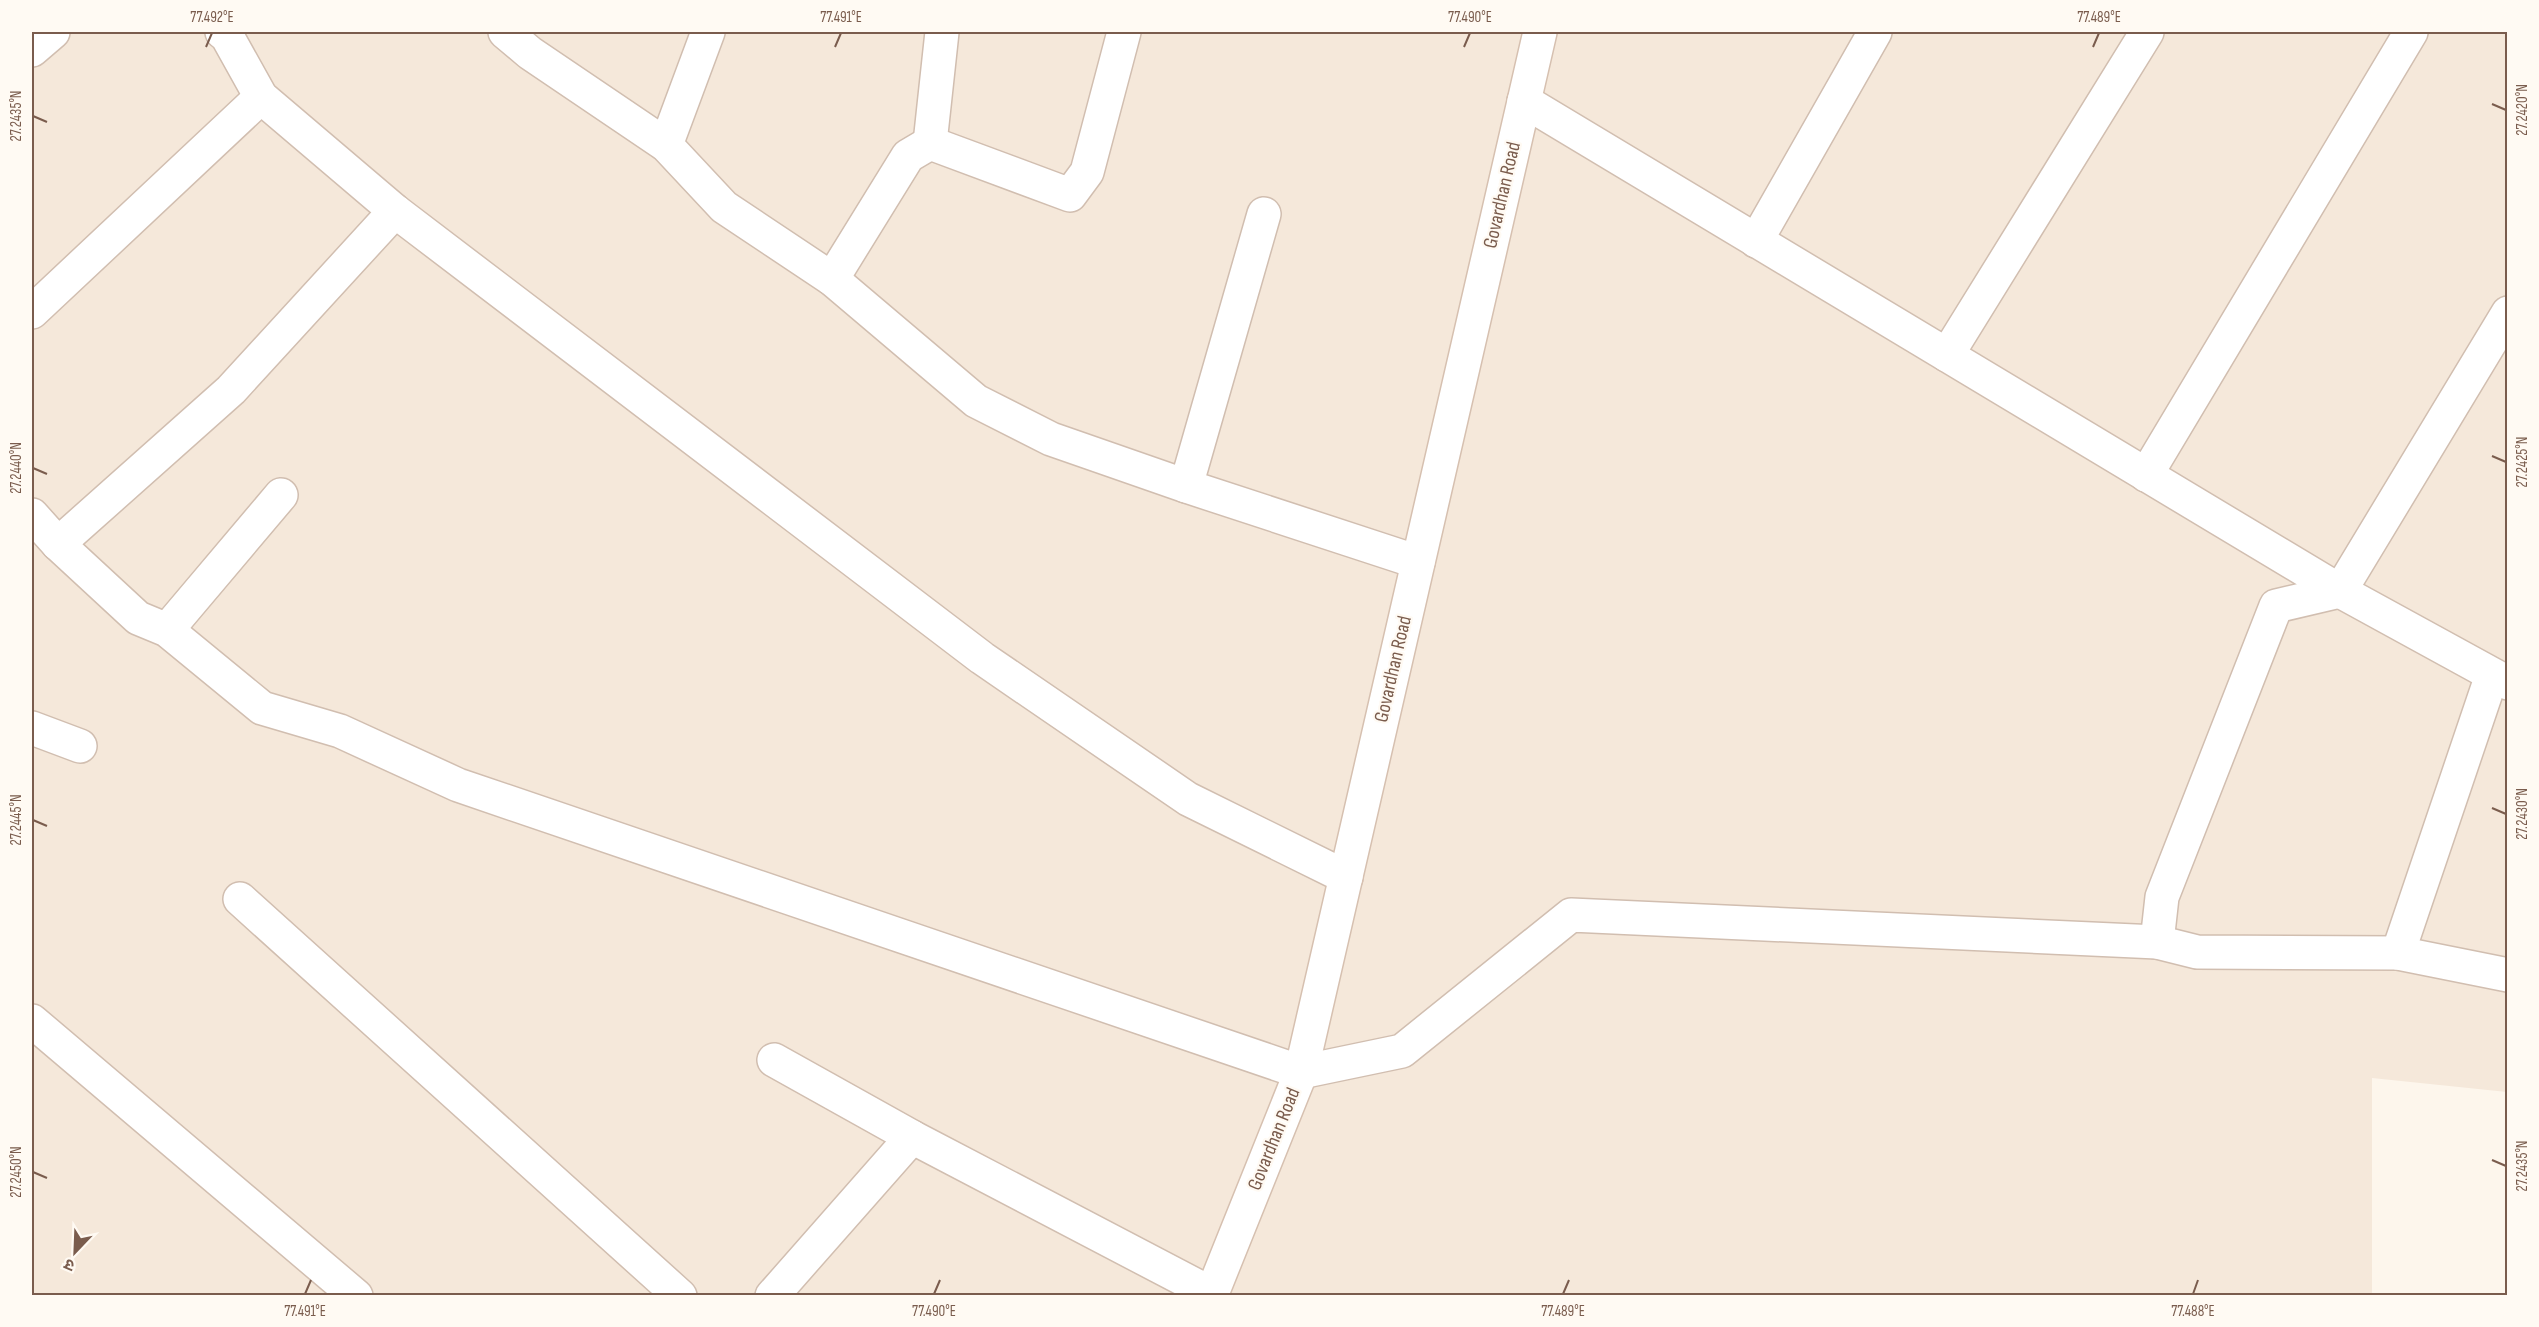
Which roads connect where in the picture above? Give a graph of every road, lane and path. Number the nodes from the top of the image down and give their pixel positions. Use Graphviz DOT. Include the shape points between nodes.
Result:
graph roads {
  1 [pos="53,32"];
  2 [pos="506,32"];
  3 [pos="708,32"];
  4 [pos="942,32"];
  5 [pos="1124,32"];
  6 [pos="1540,32"];
  7 [pos="1875,32"];
  8 [pos="2147,32"];
  9 [pos="2411,32"];
  10 [pos="226,33"];
  11 [pos="32,50"];
  12 [pos="261,97"];
  13 [pos="1524,101"];
  14 [pos="930,143"];
  15 [pos="666,145"];
  16 [pos="395,211"];
  17 [pos="1264,214"];
  18 [pos="1756,241"];
  19 [pos="832,279"];
  20 [pos="32,312"];
  21 [pos="2508,313"];
  22 [pos="1947,356"];
  23 [pos="2146,475"];
  24 [pos="1186,486"];
  25 [pos="281,495"];
  26 [pos="32,515"];
  27 [pos="58,544"];
  28 [pos="1418,562"];
  29 [pos="2340,591"];
  30 [pos="167,630"];
  31 [pos="2500,679"];
  32 [pos="32,728"];
  33 [pos="80,746"];
  34 [pos="1346,877"];
  35 [pos="240,899"];
  36 [pos="2157,942"];
  37 [pos="2398,953"];
  38 [pos="2508,975"];
  39 [pos="32,1021"];
  40 [pos="774,1060"];
  41 [pos="1301,1072"];
  42 [pos="912,1137"];
  43 [pos="1212,1294"];
  44 [pos="356,1296"];
  45 [pos="680,1296"];
  46 [pos="772,1296"];
  1 -- 11 [label="street"];
  2 -- 15 [label="street" via="530,53"];
  3 -- 15 [label="street"];
  4 -- 14 [label="street"];
  5 -- 14 [label="street" via="1087,172 1070,195"];
  6 -- 13 [label="street, Govardhan Road"];
  7 -- 18 [label="street"];
  8 -- 22 [label="street"];
  9 -- 23 [label="street"];
  10 -- 12 [label="street"];
  12 -- 16 [label="street"];
  12 -- 20 [label="street"];
  13 -- 18 [label="street"];
  13 -- 28 [label="street, Govardhan Road"];
  14 -- 19 [label="street" via="908,156"];
  15 -- 19 [label="street" via="724,207"];
  16 -- 27 [label="street" via="231,390"];
  16 -- 34 [label="street" via="982,658 1188,799"];
  17 -- 24 [label="street"];
  18 -- 22 [label="street"];
  19 -- 24 [label="street" via="976,401 1051,439"];
  21 -- 29 [label="street"];
  22 -- 23 [label="street"];
  23 -- 29 [label="street"];
  24 -- 28 [label="street"];
  25 -- 30 [label="street"];
  26 -- 27 [label="street"];
  27 -- 30 [label="street" via="138,618"];
  28 -- 34 [label="street, Govardhan Road"];
  29 -- 31 [label="street"];
  29 -- 36 [label="street" via="2276,606 2162,897"];
  30 -- 41 [label="street" via="262,708 340,731 458,785"];
  31 -- 37 [label="street"];
  32 -- 33 [label="street"];
  34 -- 41 [label="street, Govardhan Road"];
  35 -- 45 [label="street"];
  36 -- 37 [label="street" via="2197,952"];
  36 -- 41 [label="street" via="1571,915 1402,1051"];
  37 -- 38 [label="street"];
  39 -- 44 [label="street"];
  40 -- 42 [label="street"];
  41 -- 43 [label="street, Govardhan Road"];
  42 -- 43 [label="street"];
  42 -- 46 [label="street"];
}
